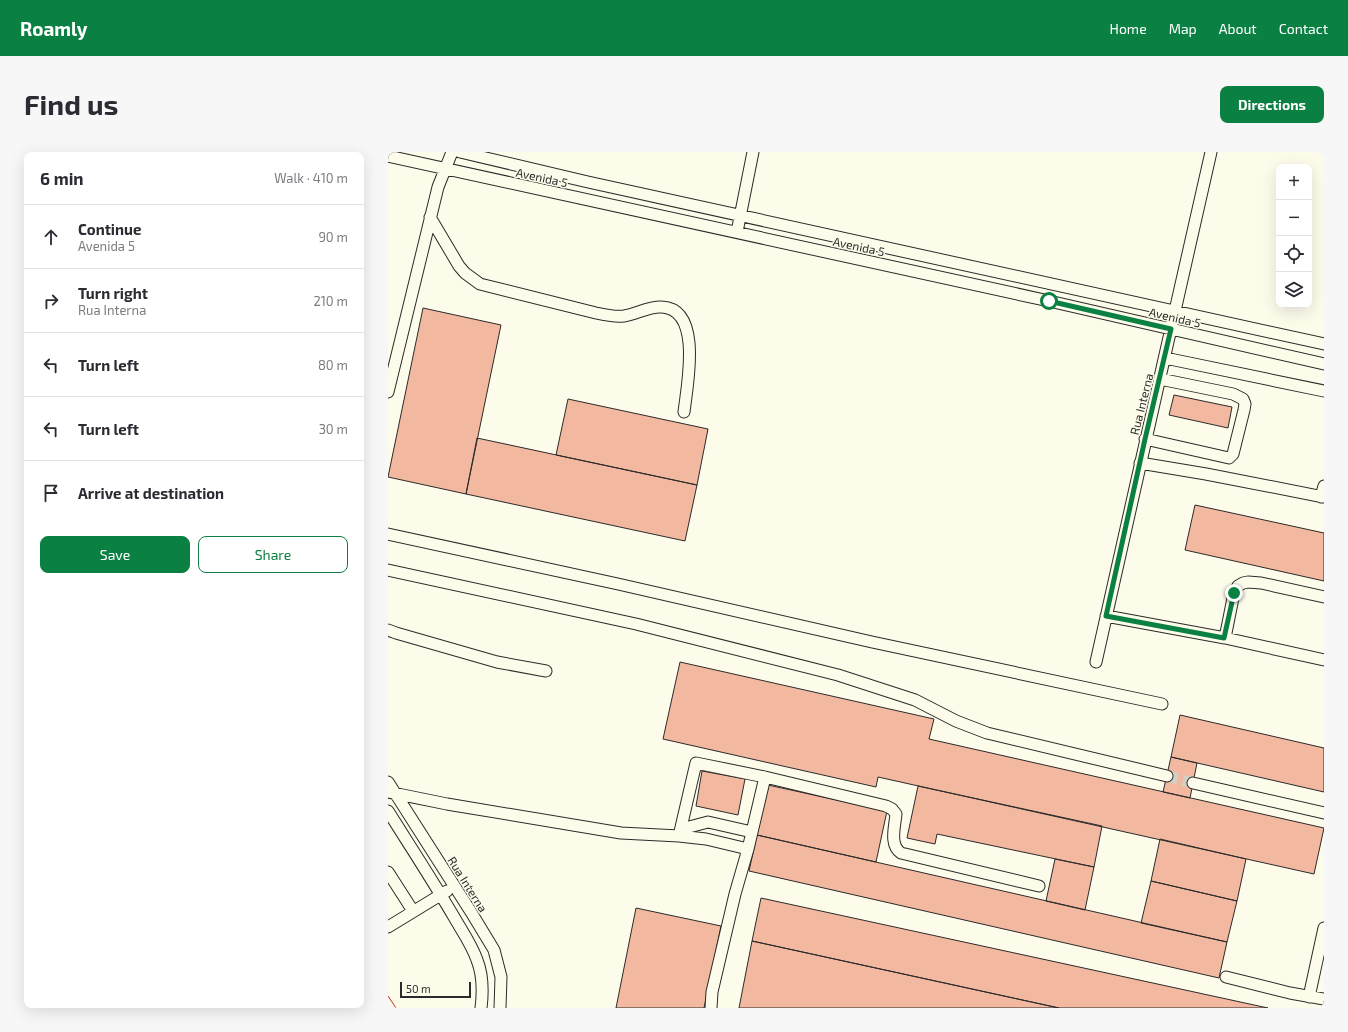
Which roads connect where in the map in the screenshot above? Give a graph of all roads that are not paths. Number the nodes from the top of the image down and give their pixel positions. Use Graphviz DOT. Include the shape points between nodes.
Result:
graph roads {
  1 [pos="452,152"];
  2 [pos="460,152"];
  3 [pos="753,152"];
  4 [pos="1211,152"];
  5 [pos="388,156"];
  6 [pos="445,169"];
  7 [pos="533,169"];
  8 [pos="588,182"];
  9 [pos="529,188"];
  10 [pos="585,200"];
  11 [pos="740,215"];
  12 [pos="430,217"];
  13 [pos="737,232"];
  14 [pos="958,263"];
  15 [pos="1026,279"];
  16 [pos="954,280"];
  17 [pos="1022,295"];
  18 [pos="1176,311"];
  19 [pos="1171,329"];
  20 [pos="1324,344"];
  21 [pos="1165,358"];
  22 [pos="1324,364"];
  23 [pos="1160,378"];
  24 [pos="1324,391"];
  25 [pos="388,392"];
  26 [pos="684,412"];
  27 [pos="1145,439"];
  28 [pos="1140,463"];
  29 [pos="1324,486"];
  30 [pos="1323,497"];
  31 [pos="388,534"];
  32 [pos="388,570"];
  33 [pos="1324,597"];
  34 [pos="1106,616"];
  35 [pos="388,630"];
  36 [pos="1224,638"];
  37 [pos="1324,660"];
  38 [pos="1096,662"];
  39 [pos="546,671"];
  40 [pos="1162,704"];
  41 [pos="1167,776"];
  42 [pos="765,777"];
  43 [pos="388,782"];
  44 [pos="1193,783"];
  45 [pos="391,793"];
  46 [pos="388,811"];
  47 [pos="1324,813"];
  48 [pos="752,832"];
  49 [pos="679,836"];
  50 [pos="748,849"];
  51 [pos="388,872"];
  52 [pos="455,886"];
  53 [pos="1039,886"];
  54 [pos="442,895"];
  55 [pos="413,911"];
  56 [pos="388,927"];
  57 [pos="1324,928"];
  58 [pos="1226,977"];
  59 [pos="1309,997"];
  60 [pos="1324,999"];
  61 [pos="481,1008"];
  62 [pos="500,1008"];
  63 [pos="711,1008"];
  1 -- 6 [label="lane"];
  2 -- 7 [label="lane, Avenida 5"];
  3 -- 11 [label="lane"];
  4 -- 18 [label="lane, Rua Interna"];
  5 -- 6 [label="lane, Avenida 5"];
  6 -- 9 [label="lane, Avenida 5"];
  6 -- 12 [label="lane"];
  7 -- 8 [label="lane, Avenida 5"];
  7 -- 9 [label="lane"];
  8 -- 10 [label="lane"];
  8 -- 11 [label="lane, Avenida 5"];
  9 -- 10 [label="lane, Avenida 5"];
  10 -- 13 [label="lane, Avenida 5"];
  11 -- 13 [label="lane"];
  11 -- 14 [label="lane, Avenida 5"];
  12 -- 25 [label="lane"];
  12 -- 26 [label="lane" via="459,266 480,284 609,315 625,316 663,306 674,311 686,326 690,346"];
  13 -- 16 [label="lane, Avenida 5"];
  14 -- 15 [label="lane, Avenida 5"];
  14 -- 16 [label="lane"];
  15 -- 17 [label="lane"];
  15 -- 18 [label="lane, Avenida 5"];
  16 -- 17 [label="lane, Avenida 5"];
  17 -- 19 [label="lane, Avenida 5"];
  18 -- 19 [label="lane, Rua Interna"];
  18 -- 20 [label="lane, Avenida 5"];
  19 -- 21 [label="lane, Rua Interna"];
  19 -- 22 [label="lane, Avenida 5"];
  21 -- 23 [label="lane, Rua Interna"];
  21 -- 24 [label="lane"];
  23 -- 27 [label="lane, Rua Interna"];
  23 -- 27 [label="lane" via="1233,394 1243,399 1244,410 1233,454 1229,458"];
  27 -- 28 [label="lane, Rua Interna"];
  28 -- 30 [label="lane"];
  28 -- 34 [label="lane, Rua Interna"];
  29 -- 30 [label="lane"];
  31 -- 40 [label="lane"];
  32 -- 41 [label="lane" via="636,624 838,675 915,700 956,721 987,733"];
  33 -- 36 [label="lane" via="1261,583 1243,583 1234,593"];
  34 -- 36 [label="lane"];
  34 -- 38 [label="lane, Rua Interna"];
  35 -- 39 [label="lane" via="497,662"];
  36 -- 37 [label="lane"];
  42 -- 48 [label="lane"];
  42 -- 49 [label="lane" via="696,763"];
  42 -- 53 [label="lane" via="892,809 896,814 895,846 901,853"];
  43 -- 45 [label="lane, Rua Interna"];
  44 -- 47 [label="lane"];
  45 -- 49 [label="lane" via="621,833"];
  45 -- 52 [label="lane, Rua Interna"];
  46 -- 54 [label="lane"];
  48 -- 49 [label="lane" via="708,822 689,827"];
  48 -- 50 [label="lane"];
  49 -- 50 [label="lane" via="706,839"];
  50 -- 63 [label="lane" via="723,942"];
  51 -- 55 [label="lane"];
  52 -- 54 [label="lane"];
  52 -- 62 [label="lane, Rua Interna" via="494,950 501,977"];
  54 -- 55 [label="lane"];
  54 -- 61 [label="lane" via="478,961 483,993"];
  55 -- 56 [label="lane"];
  57 -- 59 [label="lane"];
  58 -- 59 [label="lane"];
  59 -- 60 [label="lane"];
}
